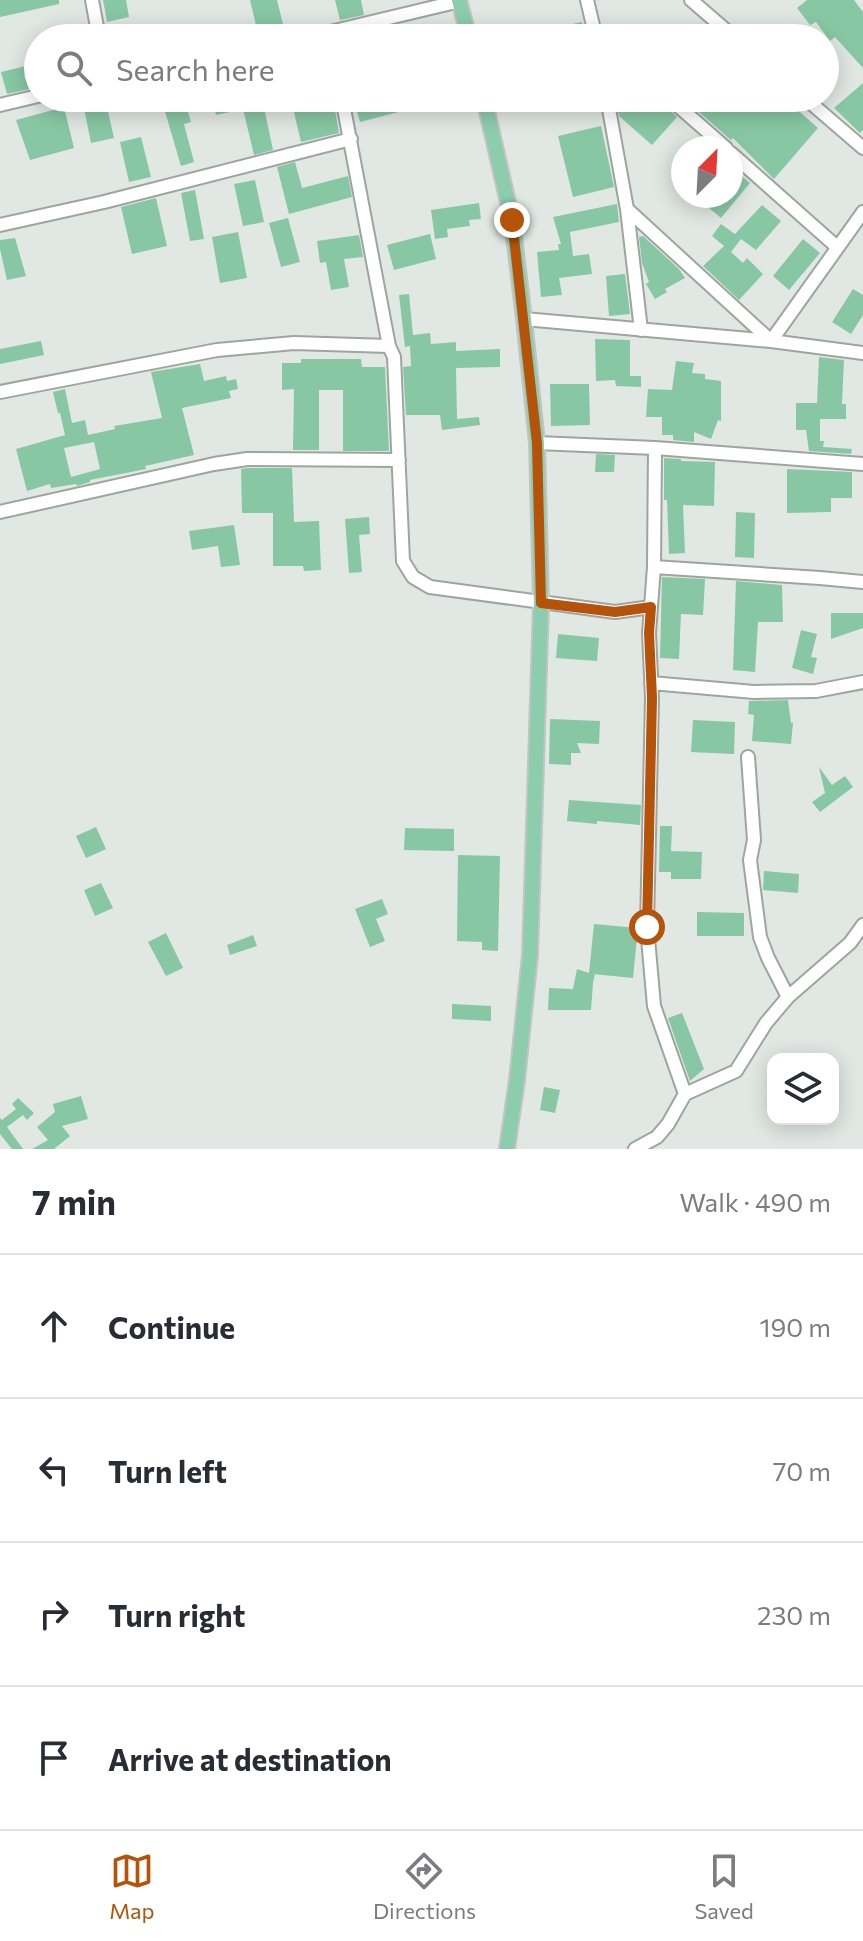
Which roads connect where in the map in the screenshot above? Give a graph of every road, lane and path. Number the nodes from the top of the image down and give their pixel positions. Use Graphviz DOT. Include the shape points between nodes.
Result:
graph roads {
  1 [pos="92,0"];
  2 [pos="460,0"];
  3 [pos="587,0"];
  4 [pos="691,0"];
  5 [pos="96,24"];
  6 [pos="373,24"];
  7 [pos="466,24"];
  8 [pos="593,24"];
  9 [pos="719,24"];
  10 [pos="24,99"];
  11 [pos="0,105"];
  12 [pos="345,112"];
  13 [pos="487,112"];
  14 [pos="610,112"];
  15 [pos="685,112"];
  16 [pos="821,112"];
  17 [pos="712,136"];
  18 [pos="351,139"];
  19 [pos="863,148"];
  20 [pos="743,164"];
  21 [pos="627,209"];
  22 [pos="863,212"];
  23 [pos="0,225"];
  24 [pos="837,247"];
  25 [pos="524,319"];
  26 [pos="641,330"];
  27 [pos="771,341"];
  28 [pos="389,346"];
  29 [pos="863,353"];
  30 [pos="0,392"];
  31 [pos="537,443"];
  32 [pos="655,448"];
  33 [pos="399,460"];
  34 [pos="863,464"];
  35 [pos="0,512"];
  36 [pos="654,567"];
  37 [pos="863,582"];
  38 [pos="541,603"];
  39 [pos="651,607"];
  40 [pos="863,682"];
  41 [pos="651,683"];
  42 [pos="748,757"];
  43 [pos="863,925"];
  44 [pos="788,997"];
  45 [pos="685,1094"];
  46 [pos="507,1149"];
  47 [pos="635,1149"];
  1 -- 5 [label="street"];
  2 -- 6 [label="street"];
  2 -- 7 [label="main road"];
  3 -- 8 [label="street"];
  4 -- 9 [label="street"];
  10 -- 11 [label="street"];
  12 -- 18 [label="street"];
  13 -- 25 [label="main road" via="512,220"];
  14 -- 21 [label="street"];
  15 -- 17 [label="street"];
  16 -- 19 [label="street"];
  18 -- 23 [label="street"];
  18 -- 28 [label="street"];
  20 -- 24 [label="street"];
  21 -- 26 [label="street"];
  21 -- 27 [label="street"];
  22 -- 24 [label="street"];
  24 -- 27 [label="street"];
  25 -- 26 [label="street"];
  25 -- 31 [label="main road"];
  26 -- 27 [label="street"];
  27 -- 29 [label="street"];
  28 -- 30 [label="street" via="294,343 217,350"];
  28 -- 33 [label="street" via="394,357"];
  31 -- 32 [label="street"];
  31 -- 38 [label="main road"];
  32 -- 34 [label="street"];
  32 -- 36 [label="street"];
  33 -- 35 [label="street" via="247,459"];
  33 -- 38 [label="street" via="403,561 413,577 430,587"];
  36 -- 37 [label="street"];
  36 -- 39 [label="street"];
  38 -- 39 [label="street" via="615,612"];
  38 -- 46 [label="main road" via="530,955"];
  39 -- 41 [label="street"];
  40 -- 41 [label="street" via="816,691 754,692"];
  41 -- 45 [label="street" via="647,927 654,1006"];
  42 -- 44 [label="street" via="754,840 750,860 760,937"];
  43 -- 44 [label="street"];
  44 -- 45 [label="street" via="736,1071"];
  45 -- 47 [label="street" via="657,1137"];
}
